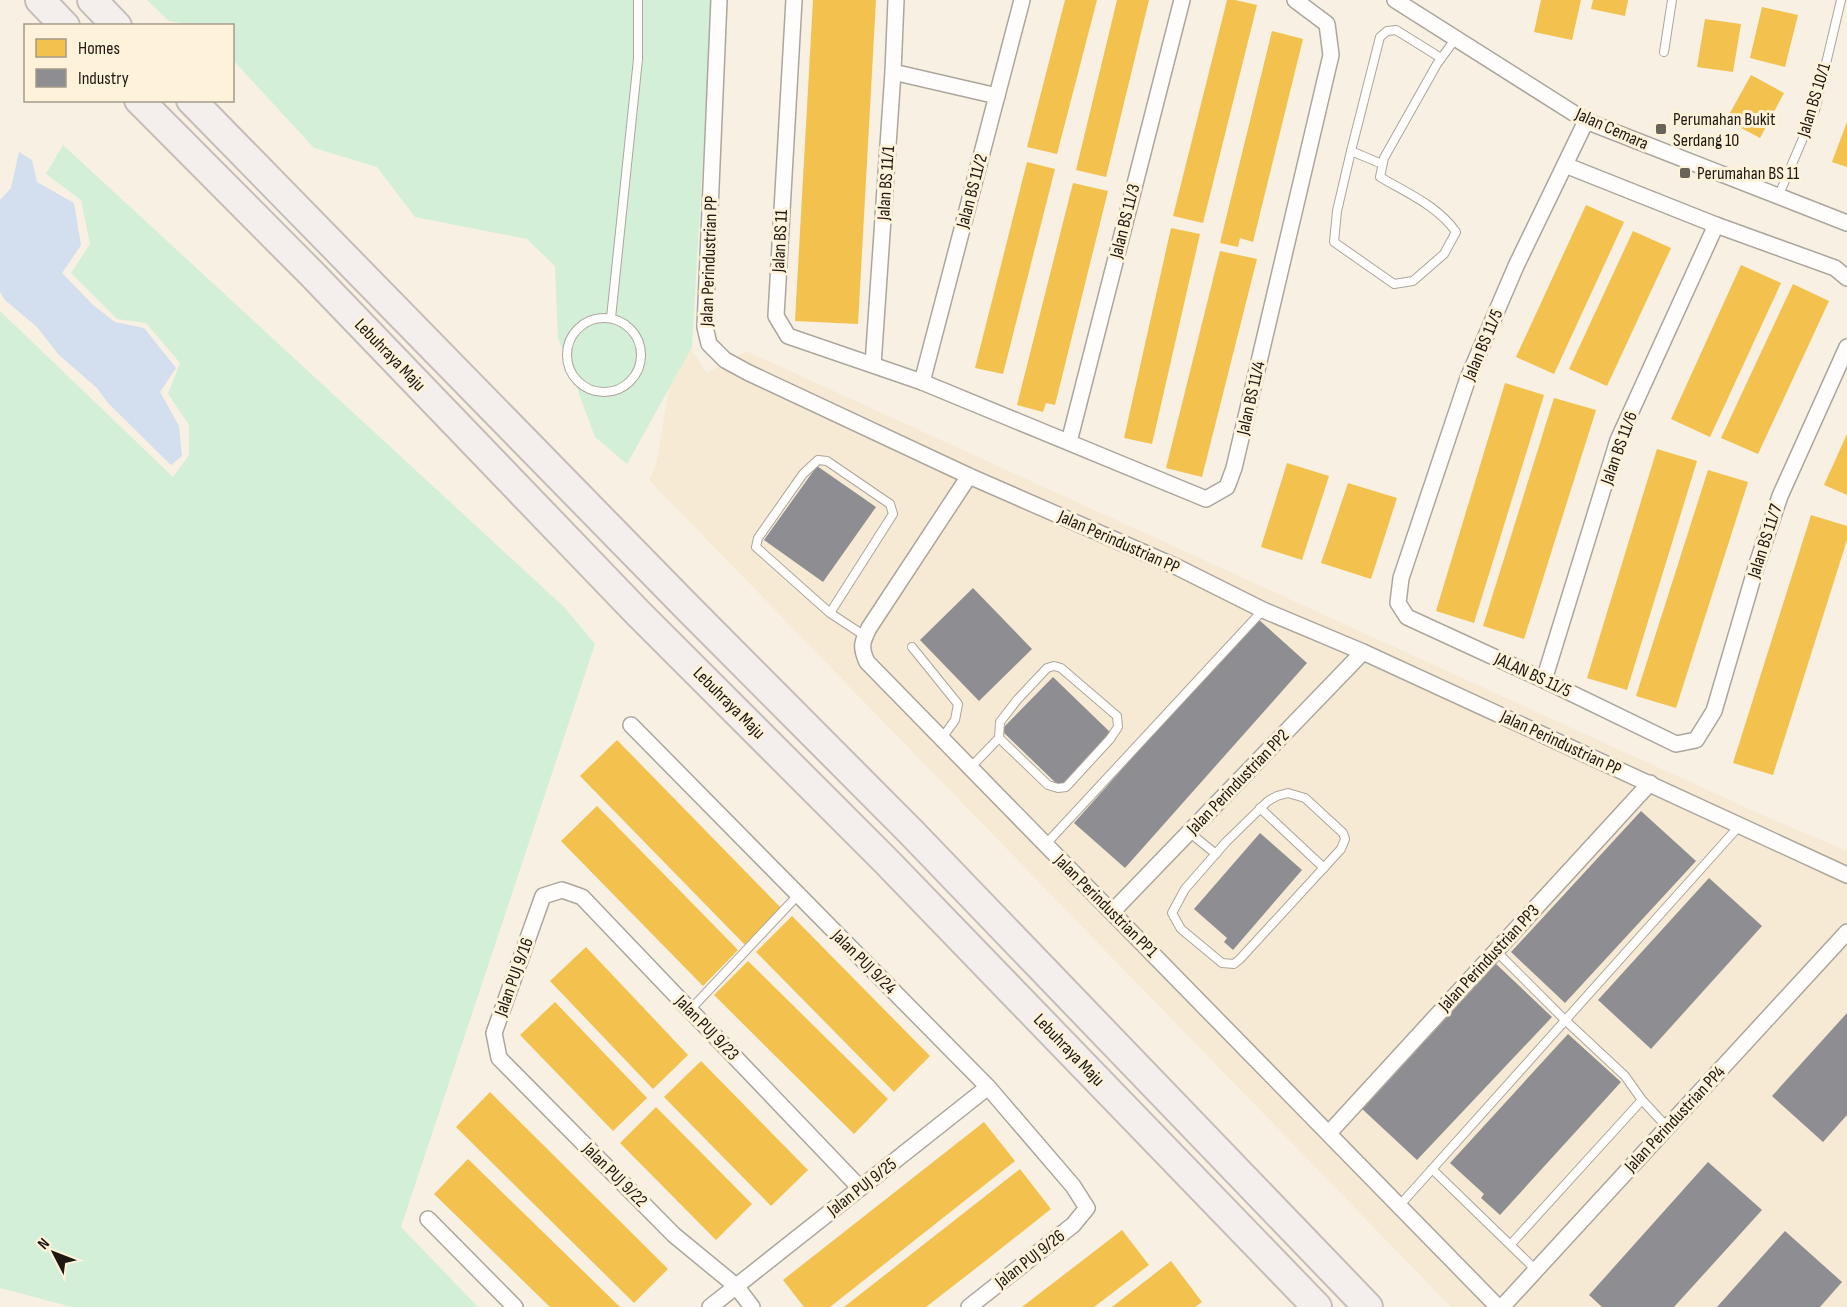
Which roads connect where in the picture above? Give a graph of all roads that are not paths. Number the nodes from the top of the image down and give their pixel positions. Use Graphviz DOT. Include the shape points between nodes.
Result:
graph roads {
  1 [pos="40,0"];
  2 [pos="638,0"];
  3 [pos="719,0"];
  4 [pos="794,0"];
  5 [pos="896,0"];
  6 [pos="1022,0"];
  7 [pos="1182,0"];
  8 [pos="1295,0"];
  9 [pos="1395,0"];
  10 [pos="1672,0"];
  11 [pos="1841,0"];
  12 [pos="94,2"];
  13 [pos="63,24"];
  14 [pos="115,24"];
  15 [pos="1456,38"];
  16 [pos="1664,52"];
  17 [pos="1441,58"];
  18 [pos="893,72"];
  19 [pos="997,96"];
  20 [pos="141,102"];
  21 [pos="193,102"];
  22 [pos="1586,121"];
  23 [pos="1351,151"];
  24 [pos="1382,164"];
  25 [pos="1565,165"];
  26 [pos="1779,197"];
  27 [pos="1847,223"];
  28 [pos="1716,225"];
  29 [pos="1847,278"];
  30 [pos="611,318"];
  31 [pos="1847,347"];
  32 [pos="873,365"];
  33 [pos="922,382"];
  34 [pos="1069,442"];
  35 [pos="969,476"];
  36 [pos="1401,578"];
  37 [pos="1263,610"];
  38 [pos="830,613"];
  39 [pos="865,636"];
  40 [pos="912,647"];
  41 [pos="1363,652"];
  42 [pos="1544,680"];
  43 [pos="631,725"];
  44 [pos="942,738"];
  45 [pos="999,738"];
  46 [pos="1696,740"];
  47 [pos="969,768"];
  48 [pos="1650,783"];
  49 [pos="1260,808"];
  50 [pos="1740,825"];
  51 [pos="1190,833"];
  52 [pos="1046,845"];
  53 [pos="1216,854"];
  54 [pos="1324,868"];
  55 [pos="1847,875"];
  56 [pos="798,895"];
  57 [pos="543,896"];
  58 [pos="1112,912"];
  59 [pos="1847,932"];
  60 [pos="1496,951"];
  61 [pos="690,1010"];
  62 [pos="1565,1020"];
  63 [pos="499,1058"];
  64 [pos="988,1087"];
  65 [pos="1642,1101"];
  66 [pos="1667,1127"];
  67 [pos="1329,1133"];
  68 [pos="1432,1168"];
  69 [pos="860,1188"];
  70 [pos="1400,1205"];
  71 [pos="1087,1208"];
  72 [pos="428,1219"];
  73 [pos="1511,1244"];
  74 [pos="1536,1270"];
  75 [pos="736,1286"];
  76 [pos="515,1307"];
  77 [pos="710,1307"];
  78 [pos="752,1307"];
  79 [pos="969,1307"];
  80 [pos="1317,1307"];
  81 [pos="1368,1307"];
  82 [pos="1500,1307"];
  1 -- 13 [label="highway"];
  2 -- 30 [label="lane" via="638,59"];
  3 -- 35 [label="street, Jalan Perindustrian PP" via="705,327 709,344 725,360 749,374"];
  4 -- 32 [label="street, Jalan BS 11" via="776,316 788,336"];
  5 -- 18 [label="street, Jalan BS 11/1"];
  6 -- 19 [label="street, Jalan BS 11/2"];
  7 -- 34 [label="street, Jalan BS 11/3"];
  8 -- 34 [label="street, Jalan BS 11/4" via="1327,24 1331,55 1227,487 1206,499"];
  9 -- 15 [label="street, Jalan Cemara"];
  10 -- 16 [label="lane"];
  11 -- 26 [label="lane, Jalan BS 10/1" via="1815,110"];
  12 -- 14 [label="highway"];
  15 -- 17 [label="lane"];
  15 -- 22 [label="street, Jalan Cemara"];
  17 -- 23 [label="lane" via="1396,30 1380,37"];
  17 -- 24 [label="lane"];
  18 -- 19 [label="street"];
  18 -- 32 [label="street, Jalan BS 11/1"];
  19 -- 33 [label="street, Jalan BS 11/2"];
  20 -- 80 [label="highway, Lebuhraya Maju" via="637,612 885,860"];
  21 -- 81 [label="highway, Lebuhraya Maju" via="919,841"];
  22 -- 25 [label="street, Jalan BS 11/5"];
  22 -- 26 [label="street, Jalan Cemara"];
  23 -- 24 [label="lane"];
  23 -- 24 [label="lane" via="1334,242 1394,284 1413,281 1444,254 1456,232 1432,208 1380,177"];
  25 -- 28 [label="street"];
  25 -- 36 [label="street, Jalan BS 11/5" via="1468,378"];
  26 -- 27 [label="street, Jalan Cemara"];
  28 -- 29 [label="street" via="1835,268"];
  28 -- 42 [label="street, Jalan BS 11/6" via="1618,440"];
  30 -- 30 [label="lane" via="626,324 636,335 642,351 640,366 632,380 619,390 588,390 576,381 568,367 566,351 581,324"];
  31 -- 46 [label="street, Jalan BS 11/7" via="1780,496 1714,711"];
  32 -- 33 [label="street, Jalan BS 11"];
  33 -- 34 [label="street, Jalan BS 11/4"];
  35 -- 37 [label="street, Jalan Perindustrian PP" via="1178,567"];
  35 -- 39 [label="street"];
  36 -- 42 [label="street, JALAN BS 11/5" via="1398,603 1407,617"];
  37 -- 41 [label="street, Jalan Perindustrian PP"];
  37 -- 52 [label="lane"];
  38 -- 38 [label="lane" via="756,547 758,538 790,492 818,459 827,461 890,504 893,514"];
  38 -- 39 [label="lane"];
  39 -- 44 [label="street, Jalan Perindustrian PP1" via="862,652 867,662"];
  40 -- 44 [label="lane" via="958,704 955,720"];
  41 -- 48 [label="street, Jalan Perindustrian PP"];
  41 -- 51 [label="street, Jalan Perindustrian PP2"];
  42 -- 46 [label="street, JALAN BS 11/5" via="1676,744"];
  43 -- 56 [label="street, Jalan PUJ 9/24"];
  44 -- 47 [label="street, Jalan Perindustrian PP1"];
  45 -- 45 [label="lane" via="1000,722 1047,668 1054,666 1117,716 1118,728 1110,740 1066,787 1048,785"];
  45 -- 47 [label="lane"];
  47 -- 52 [label="street, Jalan Perindustrian PP1"];
  48 -- 50 [label="street, Jalan Perindustrian PP"];
  48 -- 60 [label="street, Jalan Perindustrian PP3"];
  49 -- 53 [label="lane"];
  49 -- 54 [label="lane"];
  49 -- 54 [label="lane" via="1288,793 1305,798 1328,819 1345,839"];
  50 -- 55 [label="street, Jalan Perindustrian PP"];
  50 -- 62 [label="lane"];
  51 -- 53 [label="lane"];
  51 -- 58 [label="street, Jalan Perindustrian PP2"];
  52 -- 58 [label="street, Jalan Perindustrian PP1"];
  53 -- 54 [label="lane" via="1185,889 1172,913 1181,929 1222,963 1234,964 1240,959"];
  56 -- 61 [label="lane"];
  56 -- 64 [label="street, Jalan PUJ 9/24"];
  57 -- 61 [label="street, Jalan PUJ 9/23" via="562,890 582,897"];
  57 -- 63 [label="street, Jalan PUJ 9/16" via="494,1033"];
  58 -- 67 [label="street, Jalan Perindustrian PP1"];
  59 -- 66 [label="street, Jalan Perindustrian PP4"];
  60 -- 62 [label="lane"];
  60 -- 67 [label="street, Jalan Perindustrian PP3"];
  61 -- 69 [label="street, Jalan PUJ 9/23"];
  62 -- 65 [label="lane" via="1625,1076"];
  62 -- 68 [label="lane"];
  63 -- 75 [label="street, Jalan PUJ 9/22" via="674,1235"];
  64 -- 69 [label="street, Jalan PUJ 9/25"];
  64 -- 71 [label="street, Jalan PUJ 9/24" via="1073,1186"];
  65 -- 66 [label="lane"];
  65 -- 73 [label="lane"];
  66 -- 74 [label="street, Jalan Perindustrian PP4"];
  67 -- 70 [label="street, Jalan Perindustrian PP1"];
  68 -- 70 [label="lane"];
  68 -- 73 [label="lane"];
  69 -- 75 [label="street, Jalan PUJ 9/25"];
  70 -- 82 [label="street, Jalan Perindustrian PP1"];
  71 -- 79 [label="street, Jalan PUJ 9/26" via="1073,1225"];
  72 -- 76 [label="street"];
  73 -- 74 [label="lane"];
  74 -- 82 [label="street, Jalan Perindustrian PP4"];
  75 -- 77 [label="street, Jalan PUJ 9/25"];
  75 -- 78 [label="street"];
}
